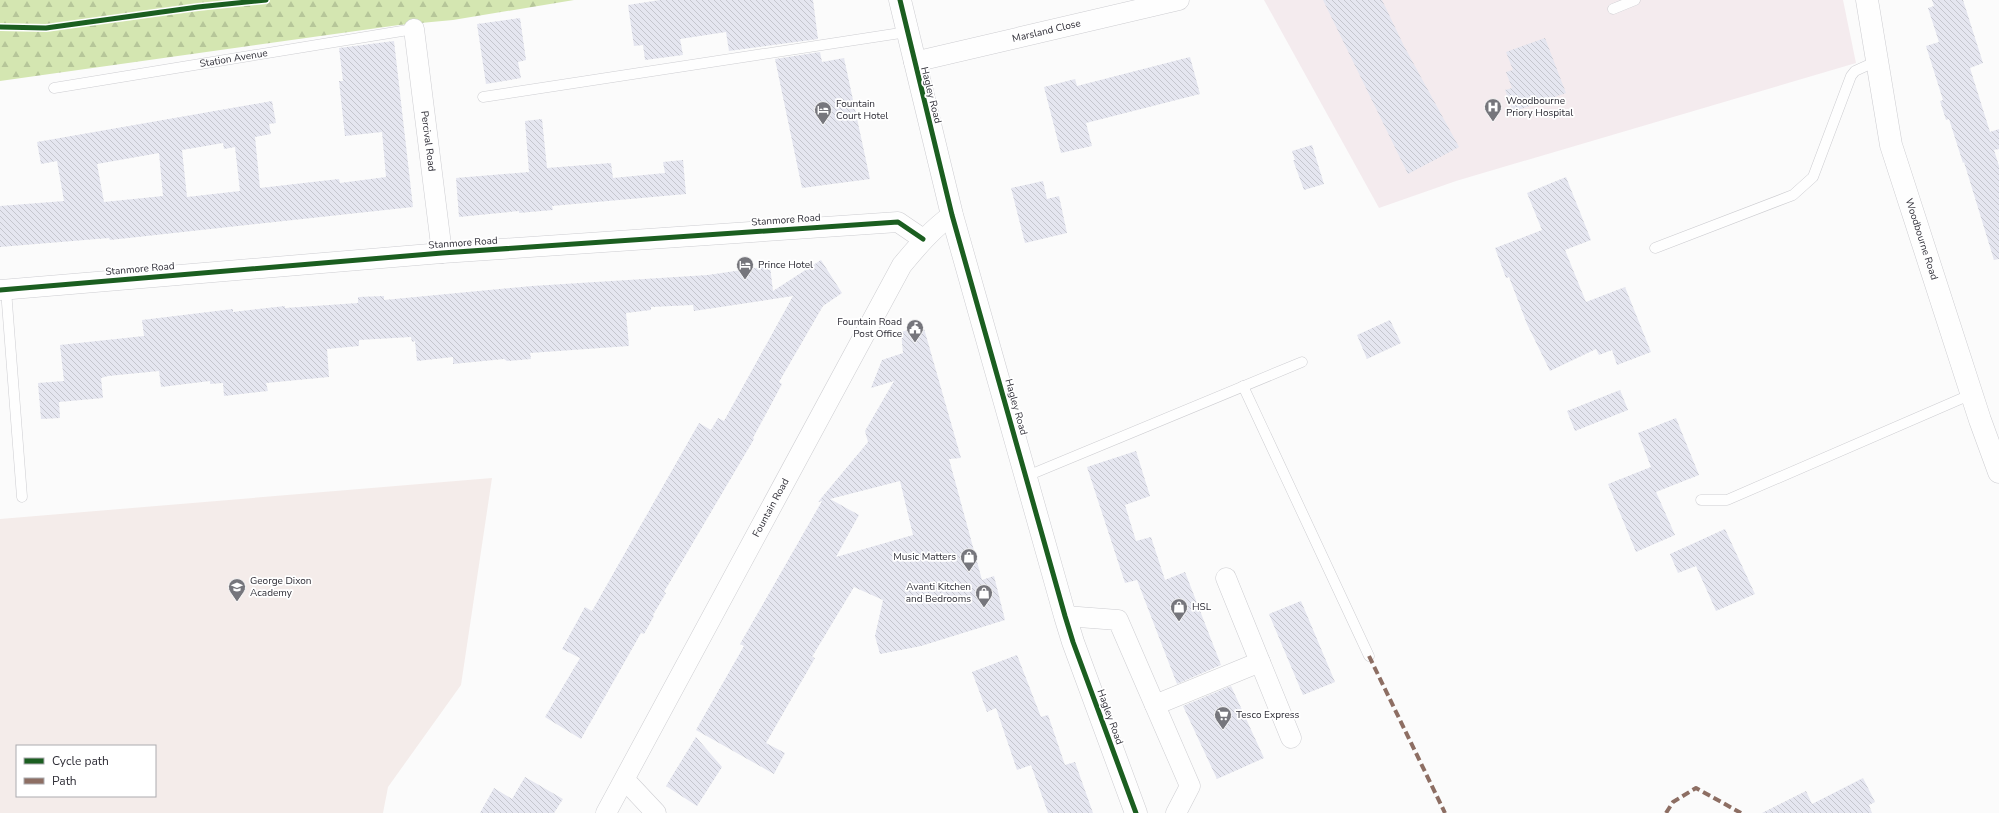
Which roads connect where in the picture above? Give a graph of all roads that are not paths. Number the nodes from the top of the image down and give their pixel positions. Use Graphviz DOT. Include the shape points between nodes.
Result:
graph roads {
  1 [pos="900,0"];
  2 [pos="1179,0"];
  3 [pos="1635,0"];
  4 [pos="1867,0"];
  5 [pos="1613,9"];
  6 [pos="414,29"];
  7 [pos="907,32"];
  8 [pos="1877,61"];
  9 [pos="914,62"];
  10 [pos="54,88"];
  11 [pos="483,97"];
  12 [pos="952,215"];
  13 [pos="923,239"];
  14 [pos="1655,248"];
  15 [pos="442,253"];
  16 [pos="3,290"];
  17 [pos="1302,362"];
  18 [pos="1243,386"];
  19 [pos="1972,394"];
  20 [pos="1999,472"];
  21 [pos="1027,476"];
  22 [pos="22,497"];
  23 [pos="1701,500"];
  24 [pos="1226,578"];
  25 [pos="1065,616"];
  26 [pos="1369,656"];
  27 [pos="1260,662"];
  28 [pos="1155,706"];
  29 [pos="1291,738"];
  30 [pos="625,780"];
  31 [pos="606,813"];
  32 [pos="656,813"];
  33 [pos="1136,813"];
  34 [pos="1176,813"];
  1 -- 7 [label="main road, Hagley Road"];
  2 -- 9 [label="street, Marsland Close"];
  3 -- 5 [label="lane"];
  4 -- 8 [label="main road, Woodbourne Road"];
  6 -- 10 [label="lane, Station Avenue"];
  6 -- 15 [label="street, Percival Road"];
  7 -- 9 [label="main road, Hagley Road"];
  7 -- 11 [label="lane"];
  8 -- 14 [label="lane" via="1855,71 1851,76 1813,177 1793,195"];
  8 -- 19 [label="main road, Woodbourne Road" via="1891,145"];
  9 -- 12 [label="main road, Hagley Road"];
  12 -- 13 [label="street, Fountain Road"];
  12 -- 21 [label="main road, Hagley Road"];
  13 -- 15 [label="street, Stanmore Road" via="898,222"];
  13 -- 30 [label="street, Fountain Road" via="902,265"];
  15 -- 16 [label="street, Stanmore Road"];
  16 -- 22 [label="lane"];
  17 -- 18 [label="lane"];
  18 -- 21 [label="lane"];
  18 -- 26 [label="lane"];
  19 -- 20 [label="main road, Woodbourne Road"];
  19 -- 23 [label="lane" via="1727,500"];
  21 -- 25 [label="main road, Hagley Road"];
  24 -- 27 [label="street"];
  25 -- 28 [label="street" via="1118,620"];
  25 -- 33 [label="main road, Hagley Road"];
  27 -- 28 [label="street"];
  27 -- 29 [label="street"];
  28 -- 34 [label="street" via="1190,786"];
  30 -- 31 [label="street, Fountain Road"];
  30 -- 32 [label="street"];
}
